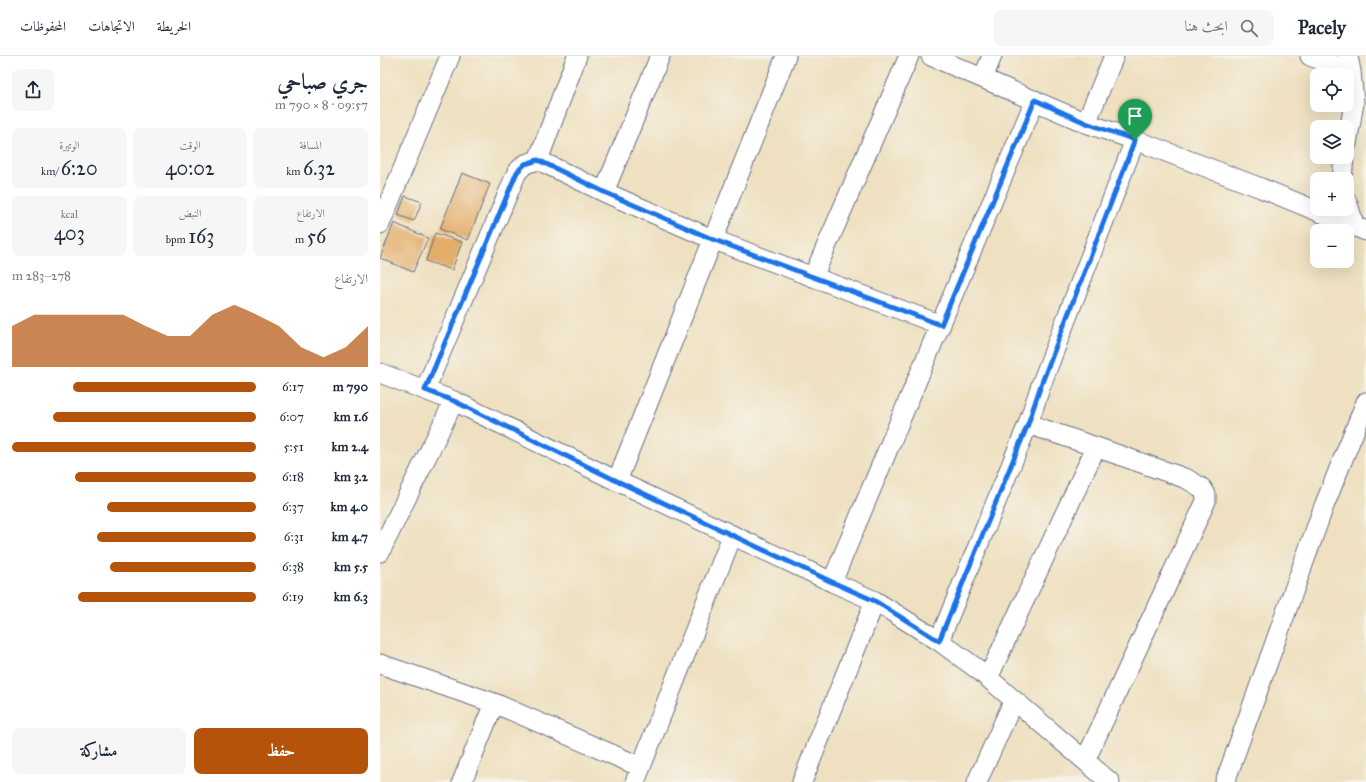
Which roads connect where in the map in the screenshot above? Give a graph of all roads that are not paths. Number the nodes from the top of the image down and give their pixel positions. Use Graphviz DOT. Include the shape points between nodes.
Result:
graph roads {
  1 [pos="450,56"];
  2 [pos="578,56"];
  3 [pos="660,56"];
  4 [pos="786,56"];
  5 [pos="909,56"];
  6 [pos="931,56"];
  7 [pos="992,56"];
  8 [pos="1114,56"];
  9 [pos="1310,56"];
  10 [pos="1349,63"];
  11 [pos="983,78"];
  12 [pos="1035,100"];
  13 [pos="1351,120"];
  14 [pos="1086,123"];
  15 [pos="1135,140"];
  16 [pos="538,160"];
  17 [pos="604,192"];
  18 [pos="1354,216"];
  19 [pos="380,224"];
  20 [pos="1360,229"];
  21 [pos="712,239"];
  22 [pos="813,277"];
  23 [pos="941,325"];
  24 [pos="380,373"];
  25 [pos="425,390"];
  26 [pos="454,401"];
  27 [pos="1366,402"];
  28 [pos="1028,424"];
  29 [pos="1096,447"];
  30 [pos="617,481"];
  31 [pos="732,536"];
  32 [pos="380,552"];
  33 [pos="832,582"];
  34 [pos="875,601"];
  35 [pos="939,641"];
  36 [pos="380,664"];
  37 [pos="988,678"];
  38 [pos="1014,700"];
  39 [pos="494,703"];
  40 [pos="1085,761"];
  41 [pos="638,775"];
  42 [pos="1231,780"];
  43 [pos="462,782"];
  44 [pos="802,782"];
  45 [pos="978,782"];
  46 [pos="1110,782"];
  1 -- 19 [label="street"];
  2 -- 16 [label="street"];
  3 -- 17 [label="street"];
  4 -- 21 [label="street"];
  5 -- 22 [label="street"];
  6 -- 11 [label="street"];
  7 -- 11 [label="street"];
  8 -- 14 [label="street"];
  9 -- 10 [label="street"];
  10 -- 13 [label="street" via="1354,103"];
  11 -- 12 [label="street"];
  12 -- 14 [label="street"];
  12 -- 23 [label="street"];
  14 -- 15 [label="street"];
  15 -- 20 [label="street"];
  15 -- 28 [label="street"];
  16 -- 17 [label="street"];
  16 -- 25 [label="street" via="525,164 517,172"];
  17 -- 21 [label="street"];
  18 -- 20 [label="street"];
  21 -- 22 [label="street"];
  21 -- 30 [label="street"];
  22 -- 23 [label="street"];
  23 -- 33 [label="street"];
  24 -- 25 [label="street"];
  25 -- 26 [label="street"];
  26 -- 30 [label="street"];
  26 -- 32 [label="street"];
  27 -- 42 [label="street" via="1324,506"];
  28 -- 29 [label="street"];
  28 -- 35 [label="street"];
  29 -- 37 [label="street"];
  29 -- 40 [label="street" via="1195,483 1202,488 1206,501"];
  30 -- 31 [label="street"];
  31 -- 33 [label="street"];
  31 -- 41 [label="street"];
  33 -- 34 [label="street"];
  34 -- 35 [label="street"];
  34 -- 44 [label="street"];
  35 -- 37 [label="street"];
  36 -- 39 [label="street"];
  37 -- 38 [label="street"];
  38 -- 40 [label="street"];
  38 -- 45 [label="street"];
  39 -- 41 [label="street"];
  39 -- 43 [label="street"];
  40 -- 46 [label="street"];
}
